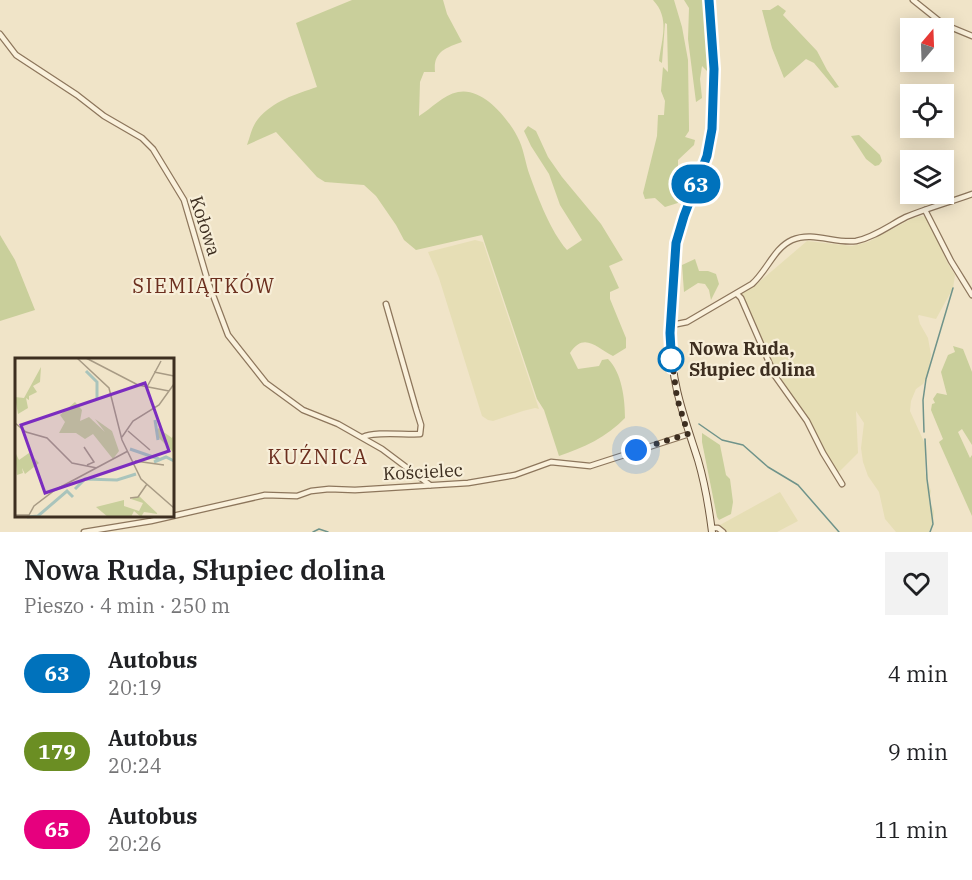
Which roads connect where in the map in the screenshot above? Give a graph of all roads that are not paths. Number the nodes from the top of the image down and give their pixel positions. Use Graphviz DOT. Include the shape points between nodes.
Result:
graph roads {
  1 [pos="709,0"];
  2 [pos="913,0"];
  3 [pos="0,34"];
  4 [pos="972,36"];
  5 [pos="972,195"];
  6 [pos="925,210"];
  7 [pos="738,294"];
  8 [pos="972,295"];
  9 [pos="386,304"];
  10 [pos="672,325"];
  11 [pos="688,434"];
  12 [pos="363,437"];
  13 [pos="842,484"];
  14 [pos="430,485"];
  15 [pos="174,516"];
  16 [pos="169,517"];
  17 [pos="712,530"];
  18 [pos="84,532"];
  19 [pos="723,532"];
  1 -- 10 [label="main road" via="714,69 712,129 707,156 676,243"];
  2 -- 4 [label="street" via="944,24"];
  3 -- 12 [label="street, Kołowa" via="22,60 149,145 184,200 208,282 235,345 279,394 303,410"];
  5 -- 6 [label="street"];
  6 -- 7 [label="street" via="856,241 808,237 793,240 776,254 759,278"];
  6 -- 8 [label="street"];
  7 -- 10 [label="street" via="687,322"];
  7 -- 13 [label="street" via="780,385 807,421"];
  9 -- 12 [label="street, Kołowa" via="421,425 420,434"];
  10 -- 11 [label="main road" via="672,368"];
  11 -- 14 [label="street, Kościelec" via="590,466 551,462 500,479"];
  11 -- 17 [label="main road" via="702,475"];
  12 -- 14 [label="street, Kołowa"];
  14 -- 15 [label="street, Kościelec" via="265,495"];
  16 -- 18 [label="street, Kościelec"];
  17 -- 19 [label="street" via="718,528"];
}
